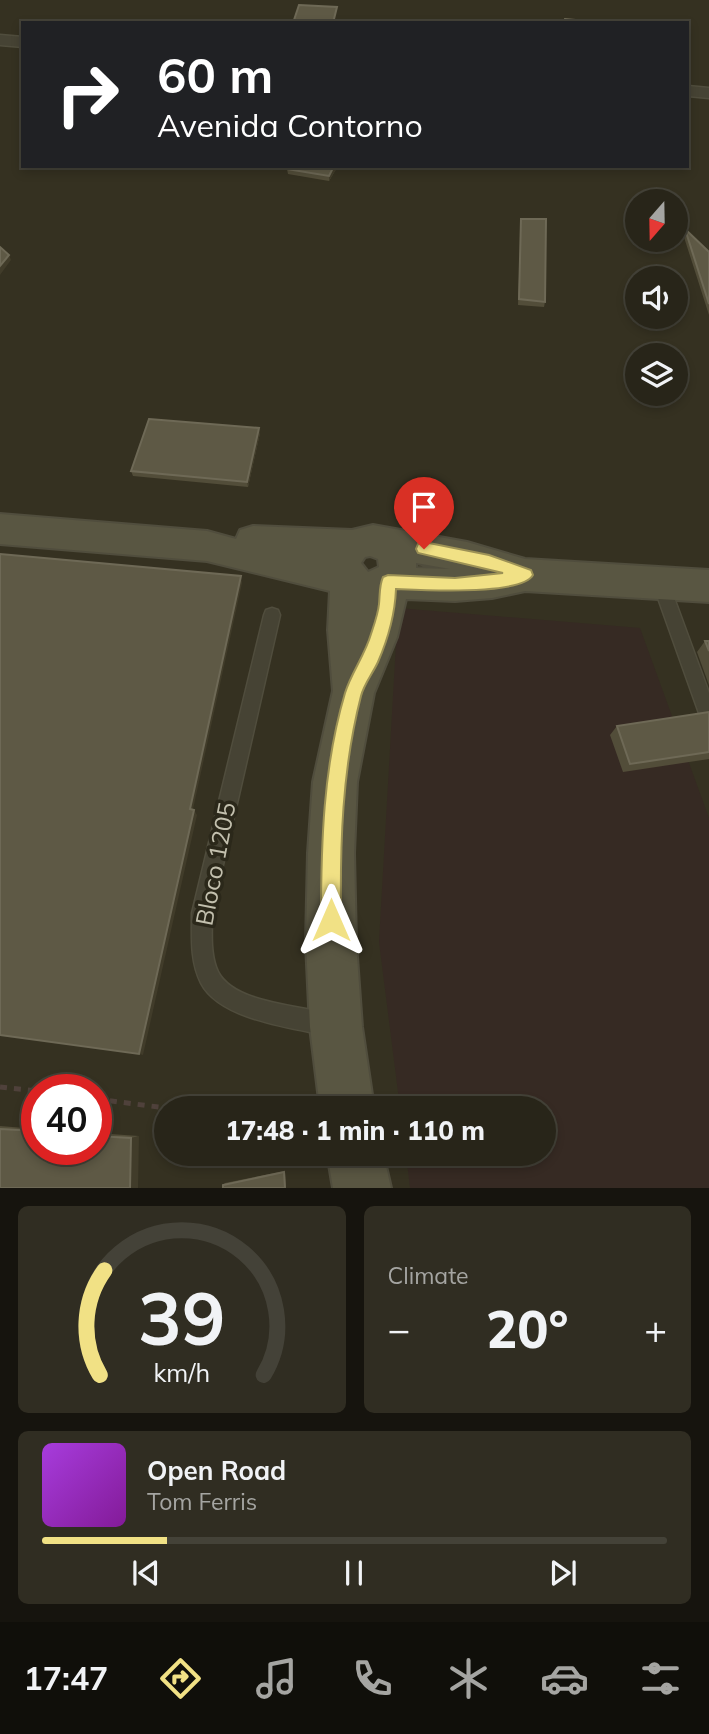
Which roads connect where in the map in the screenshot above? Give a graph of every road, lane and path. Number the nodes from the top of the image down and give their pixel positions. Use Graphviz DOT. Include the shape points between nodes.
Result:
graph roads {
  1 [pos="0,40"];
  2 [pos="21,42"];
  3 [pos="689,91"];
  4 [pos="709,93"];
  5 [pos="0,529"];
  6 [pos="358,562"];
  7 [pos="525,575"];
  8 [pos="389,581"];
  9 [pos="661,583"];
  10 [pos="709,586"];
  11 [pos="272,615"];
  12 [pos="354,691"];
  13 [pos="709,716"];
  14 [pos="336,1027"];
  15 [pos="0,1087"];
  16 [pos="21,1089"];
  17 [pos="345,1096"];
  18 [pos="112,1101"];
  19 [pos="154,1106"];
  20 [pos="358,1166"];
  21 [pos="362,1188"];
  1 -- 2 [label="street"];
  3 -- 4 [label="street"];
  5 -- 6 [label="street" via="207,546 258,560"];
  6 -- 7 [label="street" via="466,556"];
  6 -- 8 [label="street" via="392,549 398,565"];
  6 -- 12 [label="street" via="348,630"];
  7 -- 8 [label="street" via="455,584"];
  7 -- 9 [label="street"];
  8 -- 12 [label="street" via="380,634"];
  9 -- 10 [label="street"];
  9 -- 13 [label="lane"];
  11 -- 14 [label="lane, Bloco 1205" via="202,913 202,951 212,982 241,1004"];
  12 -- 14 [label="street" via="335,782 331,853"];
  14 -- 17 [label="street"];
  15 -- 16 [label="path"];
  18 -- 19 [label="path"];
  20 -- 21 [label="street"];
}
